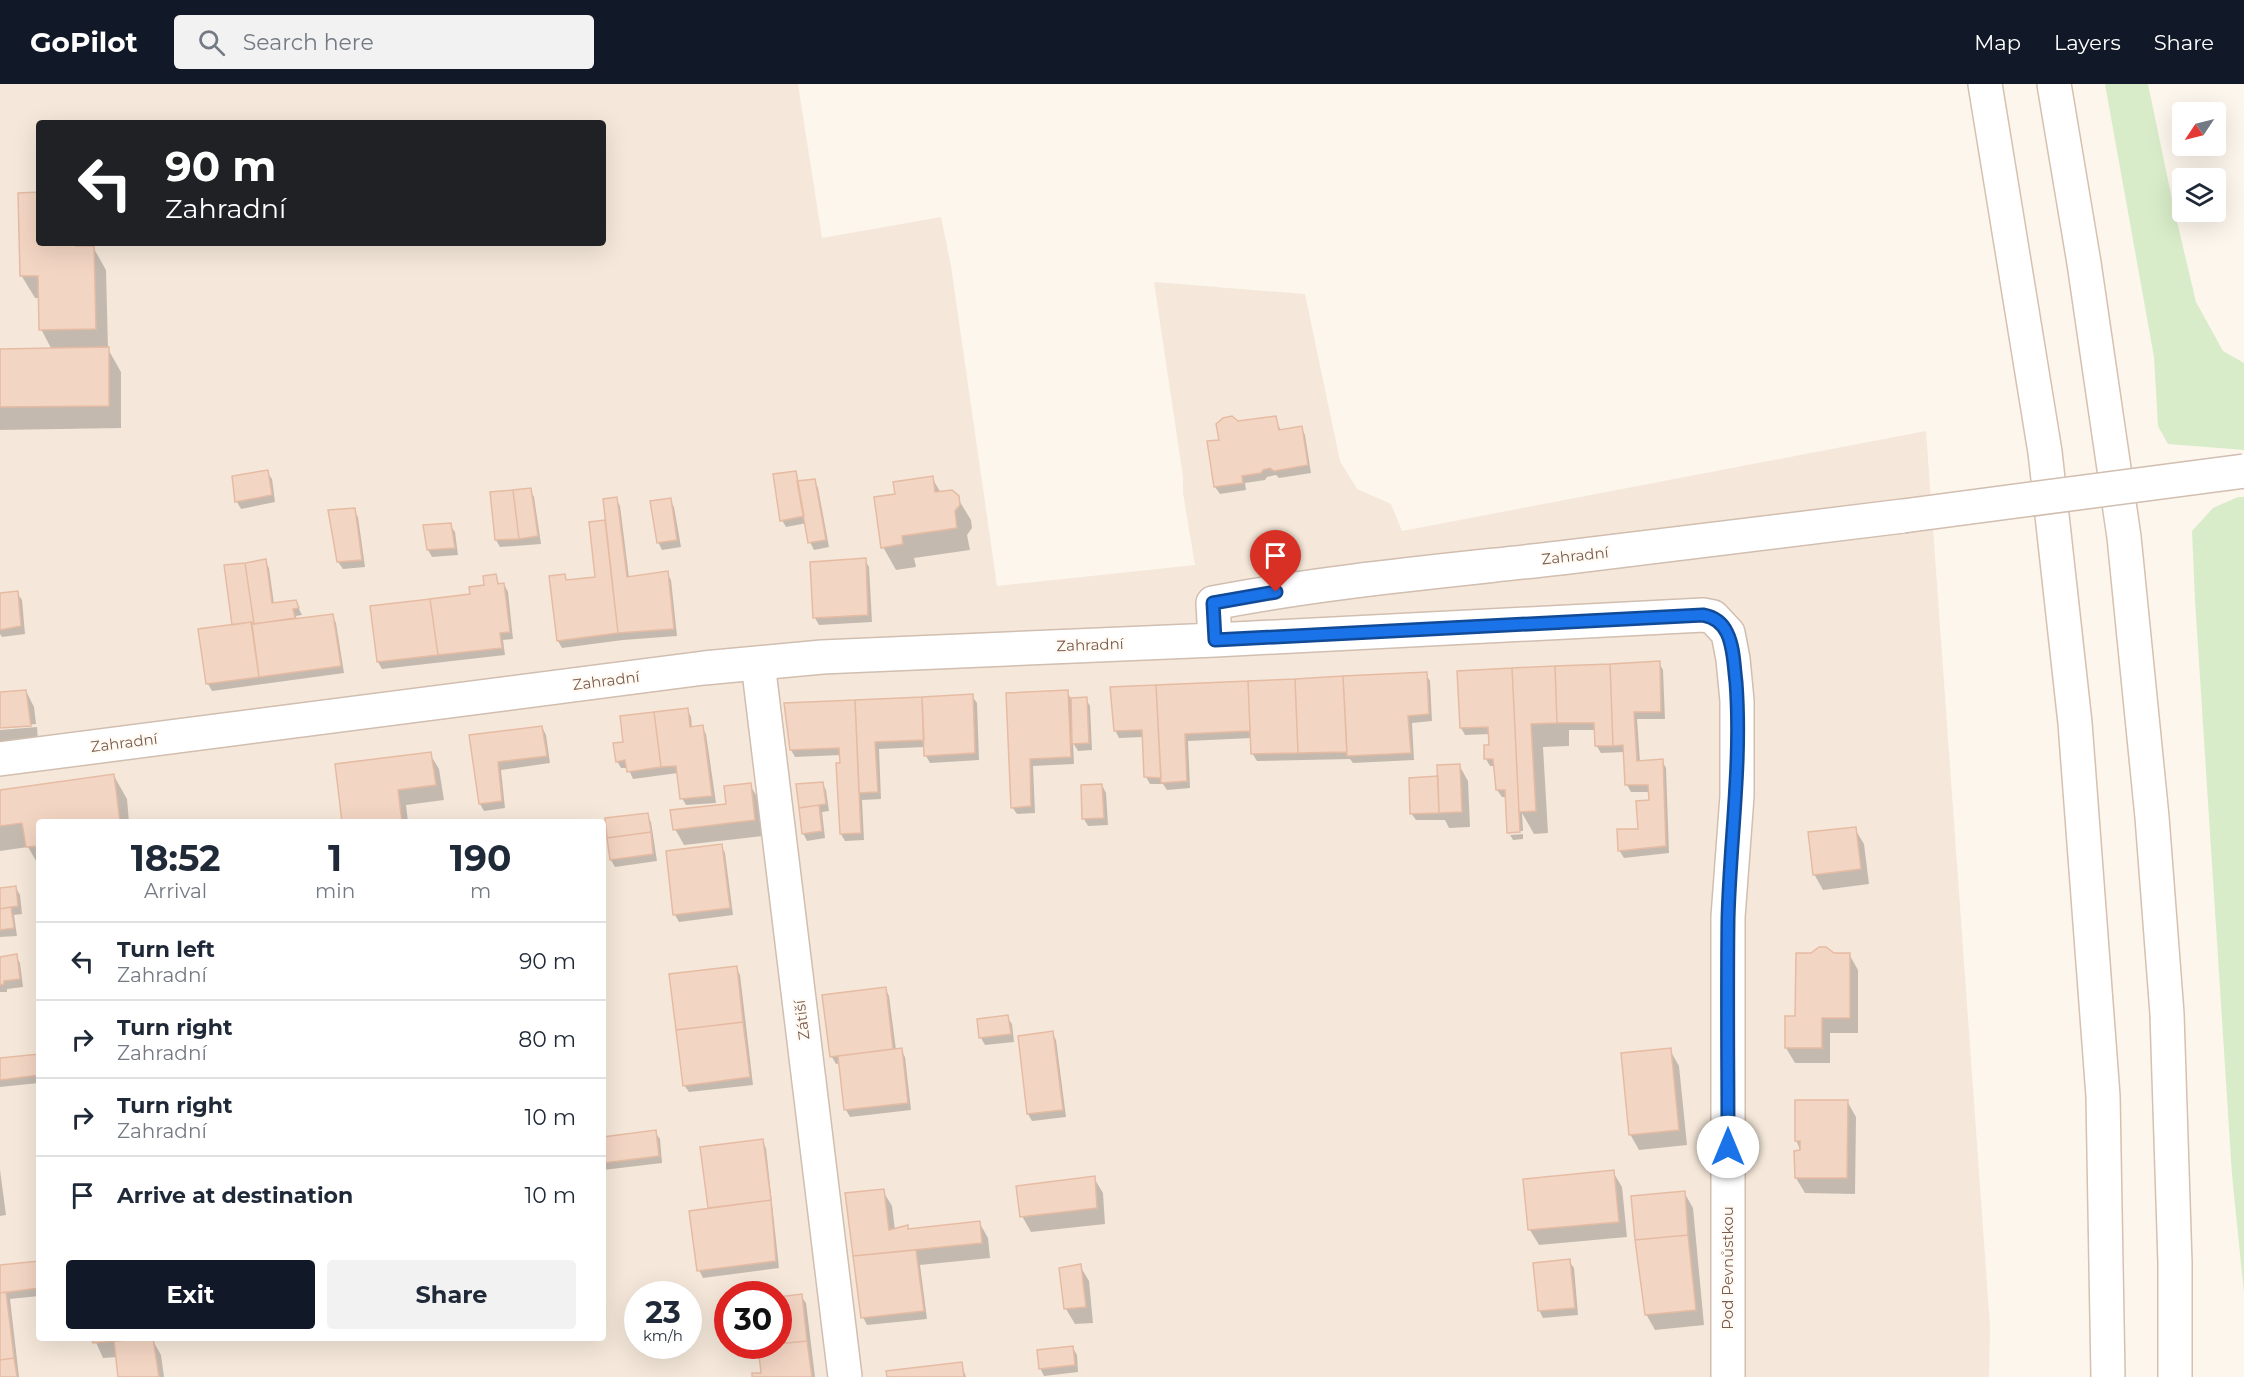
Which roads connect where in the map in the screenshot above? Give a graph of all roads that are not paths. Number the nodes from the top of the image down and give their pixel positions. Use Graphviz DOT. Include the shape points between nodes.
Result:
graph roads {
  1 [pos="1985,84"];
  2 [pos="2054,84"];
  3 [pos="2244,471"];
  4 [pos="1720,623"];
  5 [pos="1215,640"];
  6 [pos="758,663"];
  7 [pos="0,759"];
  8 [pos="845,1377"];
  9 [pos="1728,1377"];
  10 [pos="2108,1377"];
  11 [pos="2175,1377"];
  1 -- 10 [label="street" via="2045,452 2075,723 2103,1096"];
  2 -- 11 [label="street" via="2124,537 2152,817 2167,1014"];
  3 -- 5 [label="street, Zahradní, bridge" via="1647,549 1319,585 1213,603"];
  4 -- 5 [label="street, Zahradní" via="1703,615"];
  4 -- 9 [label="street, Pod Pevnůstkou" via="1728,633 1737,701 1737,796 1728,917"];
  5 -- 6 [label="street, Zahradní"];
  6 -- 7 [label="street, Zahradní"];
  6 -- 8 [label="street, Zátiší"];
}
